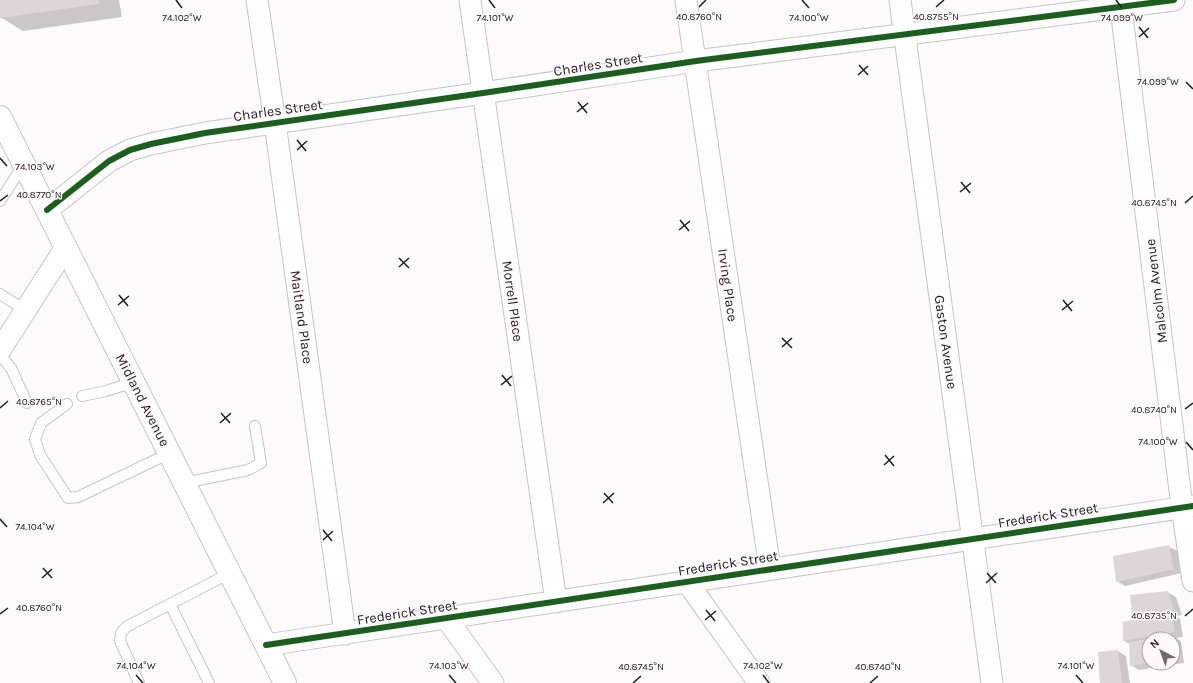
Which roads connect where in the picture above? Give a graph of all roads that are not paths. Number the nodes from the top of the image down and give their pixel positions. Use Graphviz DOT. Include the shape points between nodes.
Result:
graph roads {
  1 [pos="257,0"];
  2 [pos="470,0"];
  3 [pos="686,0"];
  4 [pos="900,0"];
  5 [pos="1174,0"];
  6 [pos="1120,4"];
  7 [pos="904,34"];
  8 [pos="696,61"];
  9 [pos="483,93"];
  10 [pos="0,117"];
  11 [pos="275,123"];
  12 [pos="24,164"];
  13 [pos="0,201"];
  14 [pos="47,210"];
  15 [pos="66,247"];
  16 [pos="0,294"];
  17 [pos="25,310"];
  18 [pos="0,350"];
  19 [pos="0,355"];
  20 [pos="134,382"];
  21 [pos="82,396"];
  22 [pos="26,403"];
  23 [pos="67,404"];
  24 [pos="255,426"];
  25 [pos="170,454"];
  26 [pos="184,483"];
  27 [pos="1188,506"];
  28 [pos="972,539"];
  29 [pos="770,569"];
  30 [pos="230,573"];
  31 [pos="687,582"];
  32 [pos="1193,582"];
  33 [pos="556,602"];
  34 [pos="170,604"];
  35 [pos="446,618"];
  36 [pos="345,634"];
  37 [pos="266,645"];
  38 [pos="139,683"];
  39 [pos="209,683"];
  40 [pos="285,683"];
  41 [pos="493,683"];
  42 [pos="759,683"];
  43 [pos="992,683"];
  1 -- 11 [label="street, Maitland Place"];
  2 -- 9 [label="street, Morrell Place"];
  3 -- 8 [label="street, Irving Place"];
  4 -- 7 [label="street, Gaston Avenue"];
  5 -- 6 [label="street, Charles Street"];
  6 -- 7 [label="street, Charles Street"];
  6 -- 27 [label="street, Malcolm Avenue"];
  7 -- 8 [label="street, Charles Street"];
  7 -- 28 [label="street, Gaston Avenue"];
  8 -- 9 [label="street, Charles Street"];
  8 -- 29 [label="street, Irving Place"];
  9 -- 11 [label="street, Charles Street"];
  9 -- 33 [label="street, Morrell Place"];
  10 -- 12 [label="street, Midland Avenue"];
  11 -- 14 [label="street, Charles Street" via="205,133 130,150 109,161"];
  11 -- 36 [label="street, Maitland Place"];
  12 -- 13 [label="lane"];
  12 -- 14 [label="street, Midland Avenue"];
  14 -- 15 [label="street, Midland Avenue"];
  15 -- 17 [label="street"];
  15 -- 20 [label="street, Midland Avenue"];
  16 -- 17 [label="lane"];
  17 -- 18 [label="street"];
  19 -- 22 [label="lane" via="11,368"];
  20 -- 21 [label="lane"];
  20 -- 25 [label="street, Midland Avenue"];
  23 -- 25 [label="lane" via="41,423 35,440 40,455 68,498 78,497"];
  24 -- 26 [label="lane" via="261,463 248,470"];
  25 -- 26 [label="street, Midland Avenue"];
  26 -- 30 [label="street, Midland Avenue"];
  27 -- 28 [label="street, Frederick Street"];
  27 -- 32 [label="street, Malcolm Avenue"];
  28 -- 29 [label="street, Frederick Street"];
  28 -- 43 [label="street, Gaston Avenue"];
  29 -- 31 [label="street, Frederick Street"];
  30 -- 34 [label="lane"];
  30 -- 37 [label="street, Midland Avenue"];
  31 -- 33 [label="street, Frederick Street"];
  31 -- 42 [label="street"];
  33 -- 35 [label="street, Frederick Street"];
  34 -- 38 [label="lane" via="126,627 121,633 120,641"];
  34 -- 39 [label="lane"];
  35 -- 36 [label="street, Frederick Street"];
  35 -- 41 [label="street"];
  36 -- 37 [label="street, Frederick Street"];
  37 -- 40 [label="street, Midland Avenue"];
}
